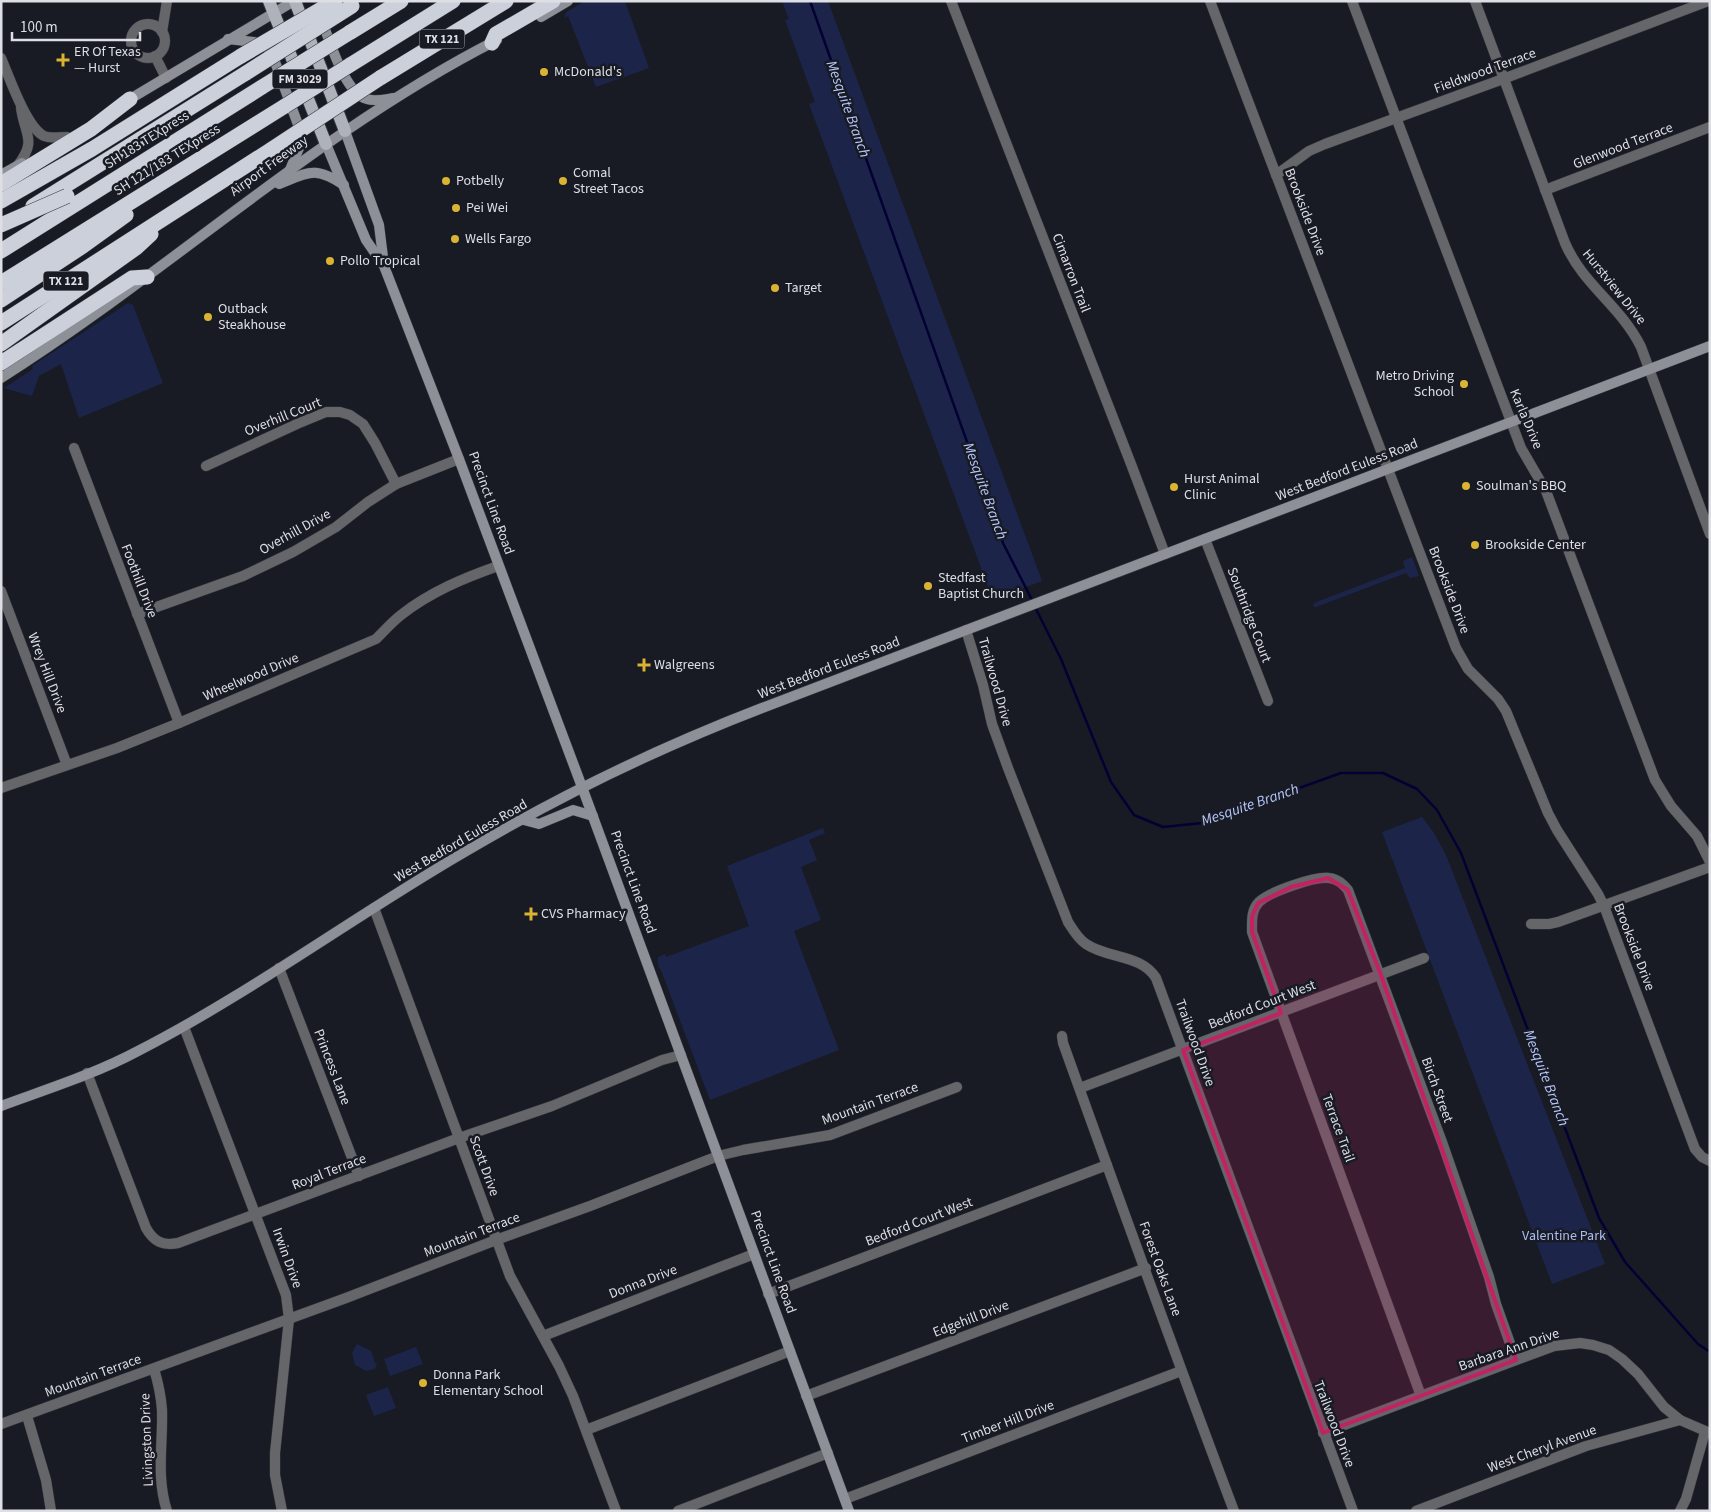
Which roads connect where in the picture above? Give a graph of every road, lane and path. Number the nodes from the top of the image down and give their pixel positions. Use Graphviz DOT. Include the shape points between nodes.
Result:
graph roads {
  1 [pos="167,1"];
  2 [pos="294,1"];
  3 [pos="331,1"];
  4 [pos="334,1"];
  5 [pos="401,1"];
  6 [pos="453,1"];
  7 [pos="506,1"];
  8 [pos="553,1"];
  9 [pos="568,1"];
  10 [pos="951,1"];
  11 [pos="1210,1"];
  12 [pos="1352,1"];
  13 [pos="1475,1"];
  14 [pos="1708,1"];
  15 [pos="356,4"];
  16 [pos="271,7"];
  17 [pos="162,32"];
  18 [pos="228,40"];
  19 [pos="492,43"];
  20 [pos="155,56"];
  21 [pos="1,58"];
  22 [pos="166,78"];
  23 [pos="1503,79"];
  24 [pos="398,97"];
  25 [pos="130,99"];
  26 [pos="20,102"];
  27 [pos="1396,118"];
  28 [pos="1710,127"];
  29 [pos="345,131"];
  30 [pos="67,137"];
  31 [pos="326,144"];
  32 [pos="156,154"];
  33 [pos="18,165"];
  34 [pos="290,171"];
  35 [pos="1,175"];
  36 [pos="173,175"];
  37 [pos="1276,175"];
  38 [pos="344,185"];
  39 [pos="264,190"];
  40 [pos="1545,190"];
  41 [pos="3,194"];
  42 [pos="169,216"];
  43 [pos="1,225"];
  44 [pos="1,251"];
  45 [pos="384,266"];
  46 [pos="147,277"];
  47 [pos="1,283"];
  48 [pos="1,300"];
  49 [pos="1,323"];
  50 [pos="1,344"];
  51 [pos="1710,346"];
  52 [pos="1,363"];
  53 [pos="1649,369"];
  54 [pos="1,378"];
  55 [pos="1511,422"];
  56 [pos="74,448"];
  57 [pos="459,459"];
  58 [pos="206,466"];
  59 [pos="1388,469"];
  60 [pos="396,484"];
  61 [pos="1710,534"];
  62 [pos="1205,539"];
  63 [pos="1164,554"];
  64 [pos="498,566"];
  65 [pos="1,591"];
  66 [pos="137,614"];
  67 [pos="966,630"];
  68 [pos="1268,700"];
  69 [pos="179,724"];
  70 [pos="67,765"];
  71 [pos="582,787"];
  72 [pos="1,788"];
  73 [pos="593,816"];
  74 [pos="524,820"];
  75 [pos="1710,862"];
  76 [pos="1710,867"];
  77 [pos="1291,887"];
  78 [pos="1604,906"];
  79 [pos="374,908"];
  80 [pos="1531,924"];
  81 [pos="1424,958"];
  82 [pos="279,968"];
  83 [pos="1380,974"];
  84 [pos="1281,1013"];
  85 [pos="184,1027"];
  86 [pos="1062,1036"];
  87 [pos="1183,1050"];
  88 [pos="681,1055"];
  89 [pos="87,1073"];
  90 [pos="957,1087"];
  91 [pos="1080,1088"];
  92 [pos="1,1106"];
  93 [pos="460,1138"];
  94 [pos="718,1156"];
  95 [pos="1710,1162"];
  96 [pos="1107,1165"];
  97 [pos="359,1176"];
  98 [pos="256,1215"];
  99 [pos="496,1240"];
  100 [pos="754,1254"];
  101 [pos="1146,1268"];
  102 [pos="768,1294"];
  103 [pos="289,1319"];
  104 [pos="543,1336"];
  105 [pos="790,1351"];
  106 [pos="1516,1360"];
  107 [pos="154,1368"];
  108 [pos="1181,1371"];
  109 [pos="806,1396"];
  110 [pos="1421,1396"];
  111 [pos="27,1416"];
  112 [pos="1680,1420"];
  113 [pos="1,1424"];
  114 [pos="586,1430"];
  115 [pos="1323,1433"];
  116 [pos="1707,1433"];
  117 [pos="828,1453"];
  118 [pos="845,1499"];
  119 [pos="51,1511"];
  120 [pos="167,1511"];
  121 [pos="282,1511"];
  122 [pos="616,1511"];
  123 [pos="678,1511"];
  124 [pos="850,1511"];
  125 [pos="1234,1511"];
  126 [pos="1353,1511"];
  127 [pos="1416,1511"];
  128 [pos="1680,1511"];
  1 -- 17 [label="street"];
  2 -- 16 [label="main road"];
  2 -- 29 [label="main road, Precinct Line Road / FM 3029"];
  3 -- 24 [label="main road" via="322,24 354,90 369,100"];
  4 -- 41 [label="highway, bridge" via="92,149"];
  5 -- 32 [label="highway, SH 183 TEXpress, bridge"];
  6 -- 36 [label="highway, SH 121/183 TEXpress, bridge"];
  7 -- 42 [label="highway, Airport Freeway / TX 121, bridge" via="380,78"];
  8 -- 19 [label="highway" via="496,34"];
  9 -- 19 [label="main road, Airport Freeway"];
  10 -- 63 [label="street, Cimarron Trail"];
  11 -- 37 [label="street, Brookside Drive"];
  12 -- 27 [label="street, Karla Drive"];
  13 -- 23 [label="street, Hurstview Drive"];
  14 -- 23 [label="street, Fieldwood Terrace"];
  15 -- 43 [label="highway, bridge"];
  16 -- 18 [label="main road"];
  16 -- 31 [label="main road, Precinct Line Road / FM 3029"];
  17 -- 20 [label="street" via="164,48"];
  17 -- 20 [label="street" via="153,26 142,26 132,38 132,47 138,55"];
  18 -- 22 [label="main road"];
  18 -- 34 [label="main road" via="262,43 271,51 300,130 300,143"];
  19 -- 24 [label="main road, Airport Freeway"];
  20 -- 22 [label="street"];
  21 -- 26 [label="street"];
  22 -- 25 [label="main road"];
  23 -- 27 [label="street, Fieldwood Terrace"];
  23 -- 40 [label="street, Hurstview Drive"];
  24 -- 29 [label="main road, Airport Freeway"];
  25 -- 30 [label="main road"];
  25 -- 41 [label="highway"];
  26 -- 30 [label="street" via="37,130 45,136"];
  26 -- 33 [label="street" via="29,139 27,153"];
  27 -- 37 [label="street, Fieldwood Terrace" via="1310,151"];
  27 -- 55 [label="street, Karla Drive"];
  28 -- 40 [label="street, Glenwood Terrace"];
  29 -- 31 [label="main road, Airport Freeway"];
  29 -- 45 [label="main road, Precinct Line Road" via="379,225"];
  30 -- 33 [label="main road"];
  31 -- 34 [label="main road, Airport Freeway"];
  31 -- 38 [label="main road, Precinct Line Road"];
  32 -- 43 [label="highway, bridge"];
  32 -- 44 [label="highway, SH 183 TEXpress"];
  33 -- 35 [label="main road"];
  34 -- 39 [label="main road, Airport Freeway"];
  36 -- 47 [label="highway, SH 121/183 TEXpress"];
  36 -- 48 [label="highway" via="128,214"];
  37 -- 59 [label="street, Brookside Drive"];
  38 -- 39 [label="main road" via="320,172 303,174"];
  38 -- 45 [label="main road, Precinct Line Road" via="366,240"];
  39 -- 46 [label="main road, Airport Freeway"];
  40 -- 53 [label="street, Hurstview Drive" via="1570,256 1634,332"];
  42 -- 49 [label="highway, Airport Freeway / TX 121"];
  42 -- 50 [label="highway" via="136,248"];
  45 -- 57 [label="main road, Precinct Line Road"];
  46 -- 52 [label="highway" via="132,278"];
  46 -- 54 [label="main road, Airport Freeway"];
  51 -- 53 [label="main road, West Bedford Euless Road"];
  53 -- 55 [label="main road, West Bedford Euless Road"];
  53 -- 61 [label="street, Hurstview Drive"];
  55 -- 59 [label="main road, West Bedford Euless Road"];
  55 -- 75 [label="street, Karla Drive" via="1521,448 1546,491 1655,780 1671,806 1697,836"];
  56 -- 66 [label="street, Foothill Drive"];
  57 -- 60 [label="street, Overhill Drive"];
  57 -- 64 [label="main road, Precinct Line Road"];
  58 -- 60 [label="street, Overhill Court" via="326,412 340,412 363,424"];
  59 -- 62 [label="main road, West Bedford Euless Road"];
  59 -- 78 [label="street, Brookside Drive" via="1456,648 1468,668 1506,711 1548,813"];
  60 -- 66 [label="street, Overhill Drive" via="336,527 293,552 243,576"];
  62 -- 63 [label="main road, West Bedford Euless Road"];
  62 -- 68 [label="street, Southridge Court"];
  63 -- 67 [label="main road, West Bedford Euless Road"];
  64 -- 69 [label="street, Wheelwood Drive" via="464,578 425,598 376,639"];
  64 -- 71 [label="main road, Precinct Line Road"];
  65 -- 70 [label="street, Wrey Hill Drive"];
  66 -- 69 [label="street, Foothill Drive"];
  67 -- 71 [label="main road, West Bedford Euless Road" via="700,732"];
  67 -- 87 [label="street, Trailwood Drive" via="992,724 1068,922 1085,944 1151,970"];
  69 -- 70 [label="street, Wheelwood Drive"];
  70 -- 72 [label="street, Wheelwood Drive"];
  71 -- 73 [label="main road, Precinct Line Road"];
  71 -- 74 [label="main road, West Bedford Euless Road"];
  73 -- 74 [label="main road" via="573,810 539,824"];
  73 -- 88 [label="main road, Precinct Line Road"];
  74 -- 79 [label="main road, West Bedford Euless Road" via="463,852"];
  76 -- 78 [label="street"];
  77 -- 83 [label="street, Birch Street" via="1328,878 1340,882 1348,890"];
  77 -- 84 [label="street, Terrace Trail" via="1258,903 1252,916 1252,932"];
  78 -- 80 [label="street" via="1549,924"];
  78 -- 95 [label="street, Brookside Drive" via="1695,1149"];
  79 -- 82 [label="main road, West Bedford Euless Road"];
  79 -- 93 [label="street, Scott Drive"];
  81 -- 83 [label="street, Bedford Court West"];
  82 -- 85 [label="main road, West Bedford Euless Road"];
  82 -- 97 [label="street, Princess Lane"];
  83 -- 84 [label="street, Bedford Court West"];
  83 -- 106 [label="street, Birch Street" via="1455,1178"];
  84 -- 87 [label="street, Bedford Court West"];
  84 -- 110 [label="street, Terrace Trail"];
  85 -- 89 [label="main road, West Bedford Euless Road"];
  85 -- 98 [label="street, Irwin Drive"];
  86 -- 91 [label="street, Forest Oaks Lane"];
  87 -- 91 [label="street, Bedford Court West"];
  87 -- 115 [label="street, Trailwood Drive"];
  88 -- 93 [label="street, Royal Terrace"];
  88 -- 94 [label="main road, Precinct Line Road"];
  89 -- 92 [label="main road, West Bedford Euless Road"];
  89 -- 98 [label="street, Royal Terrace" via="146,1228 155,1240 178,1243"];
  90 -- 94 [label="street, Mountain Terrace" via="830,1135"];
  91 -- 96 [label="street, Forest Oaks Lane"];
  93 -- 97 [label="street, Royal Terrace"];
  93 -- 99 [label="street, Scott Drive"];
  94 -- 99 [label="street, Mountain Terrace"];
  94 -- 100 [label="main road, Precinct Line Road"];
  96 -- 101 [label="street, Forest Oaks Lane"];
  96 -- 102 [label="street, Bedford Court West"];
  97 -- 98 [label="street, Royal Terrace"];
  98 -- 103 [label="street, Irwin Drive" via="286,1295"];
  99 -- 103 [label="street, Mountain Terrace"];
  99 -- 104 [label="street, Scott Drive" via="514,1283"];
  100 -- 102 [label="main road, Precinct Line Road"];
  100 -- 104 [label="street, Donna Drive"];
  101 -- 108 [label="street, Forest Oaks Lane"];
  101 -- 109 [label="street, Edgehill Drive"];
  102 -- 105 [label="main road, Precinct Line Road"];
  103 -- 107 [label="street, Mountain Terrace"];
  103 -- 121 [label="street, Irwin Drive" via="275,1453 275,1475"];
  104 -- 114 [label="street, Scott Drive"];
  105 -- 109 [label="main road, Precinct Line Road"];
  105 -- 114 [label="street"];
  106 -- 110 [label="street, Barbara Ann Drive"];
  106 -- 112 [label="street, Barbara Ann Drive" via="1569,1344 1580,1343 1609,1350 1638,1374 1664,1407"];
  107 -- 111 [label="street, Mountain Terrace"];
  107 -- 120 [label="street, Livingston Drive" via="162,1410 160,1474"];
  108 -- 118 [label="street, Timber Hill Drive"];
  108 -- 125 [label="street, Forest Oaks Lane"];
  109 -- 117 [label="main road, Precinct Line Road"];
  110 -- 115 [label="street, Barbara Ann Drive"];
  111 -- 113 [label="street, Mountain Terrace"];
  111 -- 119 [label="street" via="44,1473"];
  112 -- 116 [label="street, Barbara Ann Drive"];
  112 -- 127 [label="street, West Cheryl Avenue" via="1586,1446"];
  114 -- 122 [label="street, Scott Drive"];
  115 -- 126 [label="street, Trailwood Drive"];
  116 -- 128 [label="street"];
  117 -- 118 [label="main road, Precinct Line Road"];
  117 -- 123 [label="street"];
  118 -- 124 [label="main road, Precinct Line Road"];
}
